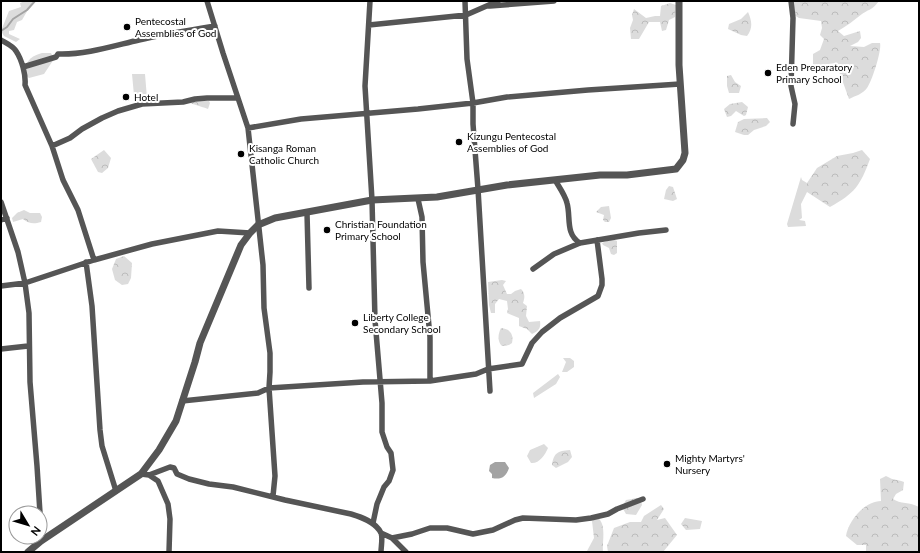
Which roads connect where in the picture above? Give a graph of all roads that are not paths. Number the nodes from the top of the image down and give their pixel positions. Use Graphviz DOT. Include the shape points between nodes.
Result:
graph roads {
  1 [pos="207,1"];
  2 [pos="370,1"];
  3 [pos="465,1"];
  4 [pos="498,1"];
  5 [pos="554,1"];
  6 [pos="679,1"];
  7 [pos="791,1"];
  8 [pos="488,6"];
  9 [pos="466,16"];
  10 [pos="370,25"];
  11 [pos="215,26"];
  12 [pos="1,40"];
  13 [pos="23,67"];
  14 [pos="680,84"];
  15 [pos="238,98"];
  16 [pos="473,103"];
  17 [pos="366,114"];
  18 [pos="794,124"];
  19 [pos="248,128"];
  20 [pos="52,146"];
  21 [pos="555,180"];
  22 [pos="478,190"];
  23 [pos="418,198"];
  24 [pos="372,200"];
  25 [pos="1,202"];
  26 [pos="308,213"];
  27 [pos="4,219"];
  28 [pos="258,225"];
  29 [pos="666,230"];
  30 [pos="250,232"];
  31 [pos="597,240"];
  32 [pos="580,243"];
  33 [pos="94,260"];
  34 [pos="86,262"];
  35 [pos="533,269"];
  36 [pos="25,283"];
  37 [pos="1,286"];
  38 [pos="309,288"];
  39 [pos="28,346"];
  40 [pos="1,349"];
  41 [pos="488,370"];
  42 [pos="430,381"];
  43 [pos="380,382"];
  44 [pos="269,388"];
  45 [pos="490,391"];
  46 [pos="182,401"];
  47 [pos="141,474"];
  48 [pos="149,475"];
  49 [pos="116,491"];
  50 [pos="273,496"];
  51 [pos="643,499"];
  52 [pos="40,505"];
  53 [pos="372,524"];
  54 [pos="382,534"];
  55 [pos="48,536"];
  56 [pos="392,538"];
  57 [pos="33,546"];
  58 [pos="28,552"];
  59 [pos="40,552"];
  60 [pos="170,552"];
  61 [pos="381,552"];
  62 [pos="406,552"];
  1 -- 11 [label="street"];
  2 -- 10 [label="street"];
  3 -- 9 [label="street"];
  4 -- 8 [label="street"];
  5 -- 8 [label="street"];
  6 -- 14 [label="street"];
  7 -- 18 [label="street" via="794,18 791,86 795,104"];
  8 -- 9 [label="street"];
  9 -- 10 [label="street"];
  9 -- 16 [label="street" via="467,59"];
  10 -- 17 [label="street" via="365,86"];
  11 -- 13 [label="street" via="122,45 58,54 56,57"];
  11 -- 15 [label="street"];
  12 -- 13 [label="street" via="16,51"];
  13 -- 20 [label="street" via="25,85"];
  14 -- 16 [label="street" via="581,90"];
  14 -- 21 [label="street" via="685,153 676,169"];
  15 -- 19 [label="street"];
  15 -- 20 [label="street" via="142,104 118,110"];
  16 -- 17 [label="street"];
  16 -- 22 [label="street"];
  17 -- 19 [label="street"];
  17 -- 24 [label="street"];
  19 -- 28 [label="street"];
  20 -- 33 [label="street" via="63,180 78,210"];
  21 -- 22 [label="street"];
  21 -- 32 [label="street" via="567,202 571,234"];
  22 -- 23 [label="street"];
  22 -- 41 [label="street"];
  23 -- 24 [label="street"];
  23 -- 42 [label="street" via="422,217 430,338"];
  24 -- 26 [label="street"];
  24 -- 43 [label="street"];
  25 -- 27 [label="street"];
  26 -- 28 [label="street" via="275,218"];
  26 -- 38 [label="street"];
  27 -- 36 [label="street" via="18,252"];
  28 -- 30 [label="street"];
  28 -- 44 [label="street" via="270,353"];
  29 -- 31 [label="street"];
  30 -- 33 [label="street" via="218,231 152,244"];
  30 -- 46 [label="street" via="241,245 210,316"];
  31 -- 32 [label="street"];
  31 -- 41 [label="street" via="602,285 598,296 560,318 542,332 532,343 522,364"];
  32 -- 35 [label="street" via="554,254"];
  33 -- 34 [label="street"];
  34 -- 36 [label="street"];
  34 -- 49 [label="street" via="92,306 102,446"];
  36 -- 37 [label="street"];
  36 -- 39 [label="street" via="29,313"];
  39 -- 40 [label="street"];
  39 -- 52 [label="street"];
  41 -- 42 [label="street"];
  41 -- 45 [label="street"];
  42 -- 43 [label="street"];
  43 -- 44 [label="street"];
  43 -- 53 [label="street" via="382,432 391,453 393,470 377,504"];
  44 -- 46 [label="street" via="258,393"];
  44 -- 50 [label="street" via="275,476"];
  46 -- 47 [label="street" via="169,435"];
  47 -- 48 [label="street"];
  47 -- 49 [label="street"];
  48 -- 50 [label="street" via="170,467 174,468 177,474 189,479"];
  48 -- 60 [label="street" via="158,481 168,504"];
  49 -- 55 [label="street"];
  50 -- 53 [label="street" via="351,514"];
  51 -- 56 [label="street" via="608,514 591,518 523,518 493,530 473,534 447,528 430,528"];
  53 -- 54 [label="street"];
  54 -- 56 [label="street"];
  54 -- 61 [label="street"];
  56 -- 62 [label="street"];
  57 -- 58 [label="street"];
  57 -- 59 [label="street"];
}
